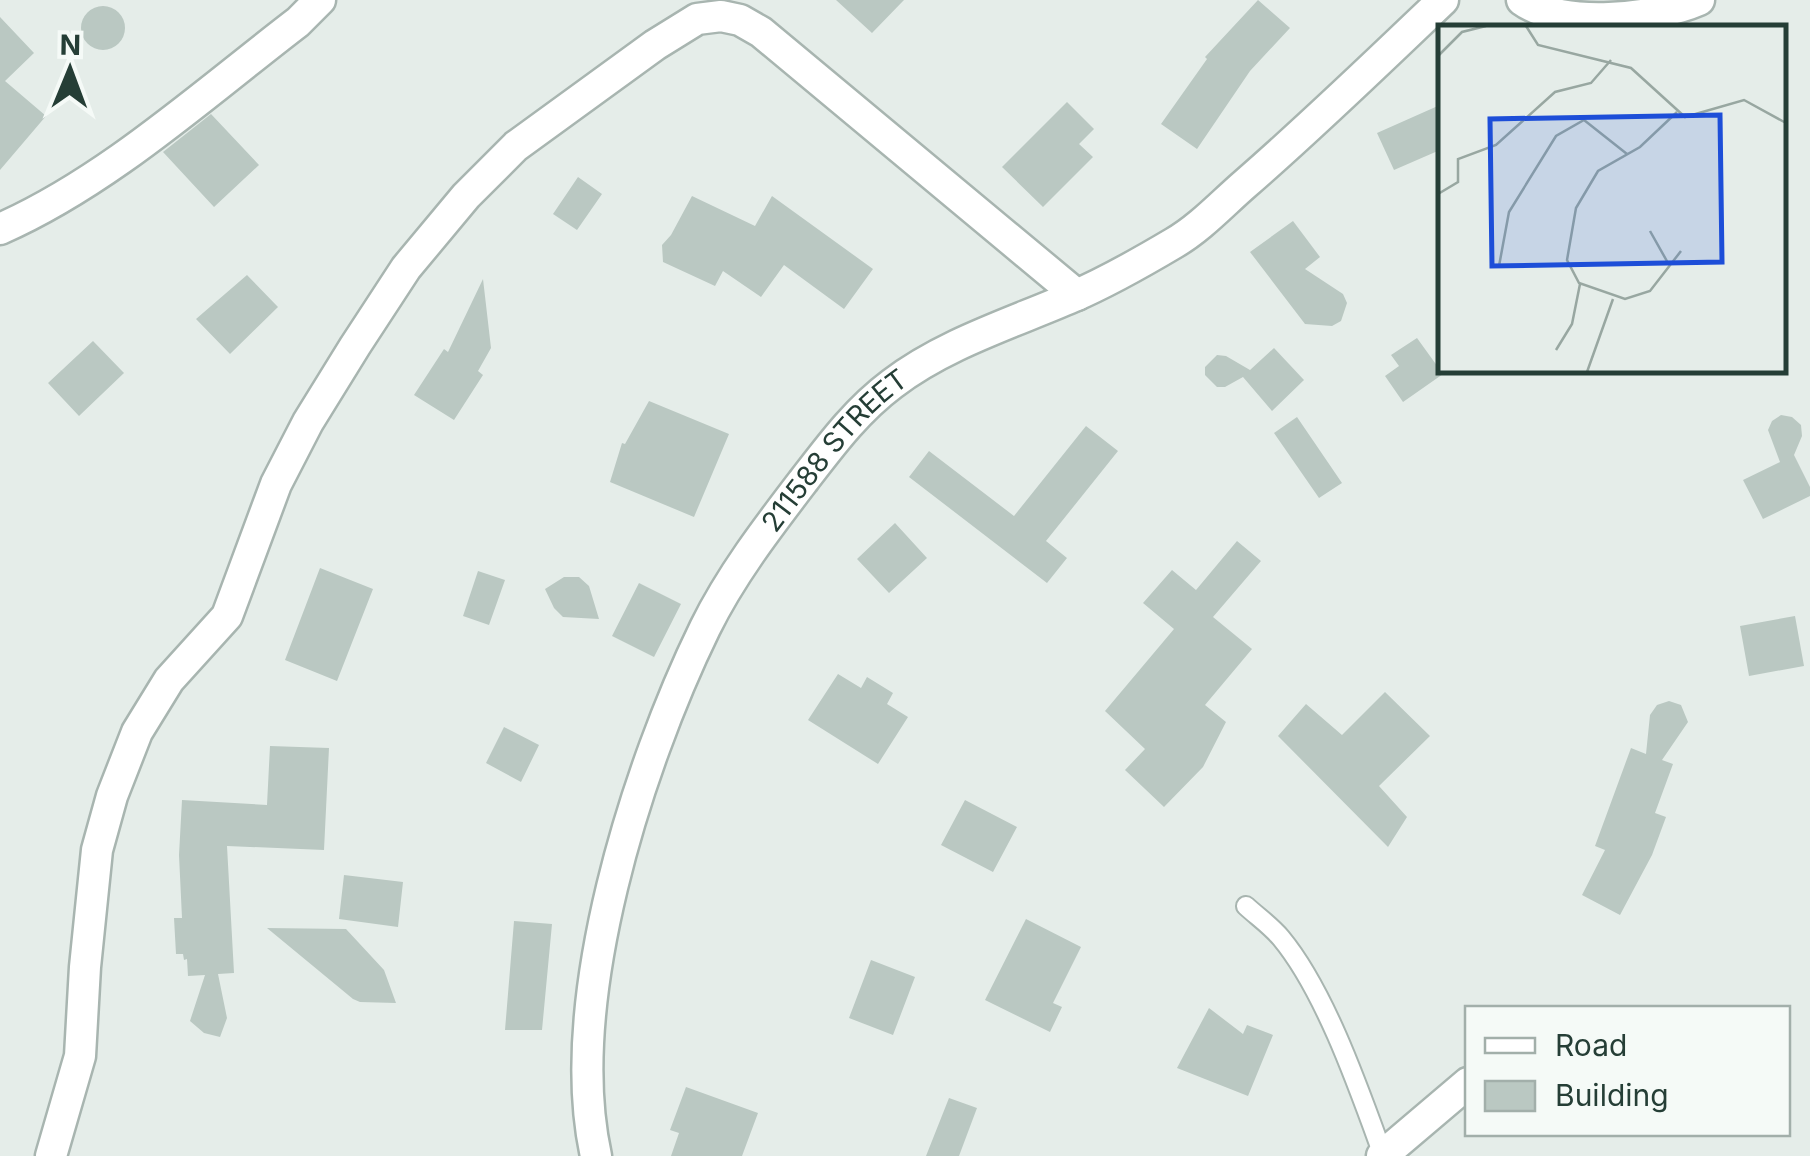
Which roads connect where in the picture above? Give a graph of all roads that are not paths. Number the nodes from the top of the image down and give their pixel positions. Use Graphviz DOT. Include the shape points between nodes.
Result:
graph roads {
  1 [pos="320,0"];
  2 [pos="1443,0"];
  3 [pos="1522,0"];
  4 [pos="1699,0"];
  5 [pos="0,228"];
  6 [pos="1077,295"];
  7 [pos="1246,906"];
  8 [pos="1465,1086"];
  9 [pos="50,1156"];
  10 [pos="596,1156"];
  11 [pos="1383,1156"];
  1 -- 5 [label="street" via="110,165 45,209"];
  2 -- 6 [label="street, 211588 STREET" via="1179,241"];
  3 -- 4 [label="street" via="1574,18 1626,16"];
  6 -- 9 [label="street" via="740,20 697,20 516,146 466,196 375,314 276,484 226,616 170,680 137,732 97,850 80,1056"];
  6 -- 10 [label="street, 211588 STREET" via="934,357 892,384 835,439 757,542 706,625 620,848 588,1053 588,1120"];
  7 -- 11 [label="lane" via="1302,968 1353,1072"];
  8 -- 11 [label="street"];
}
